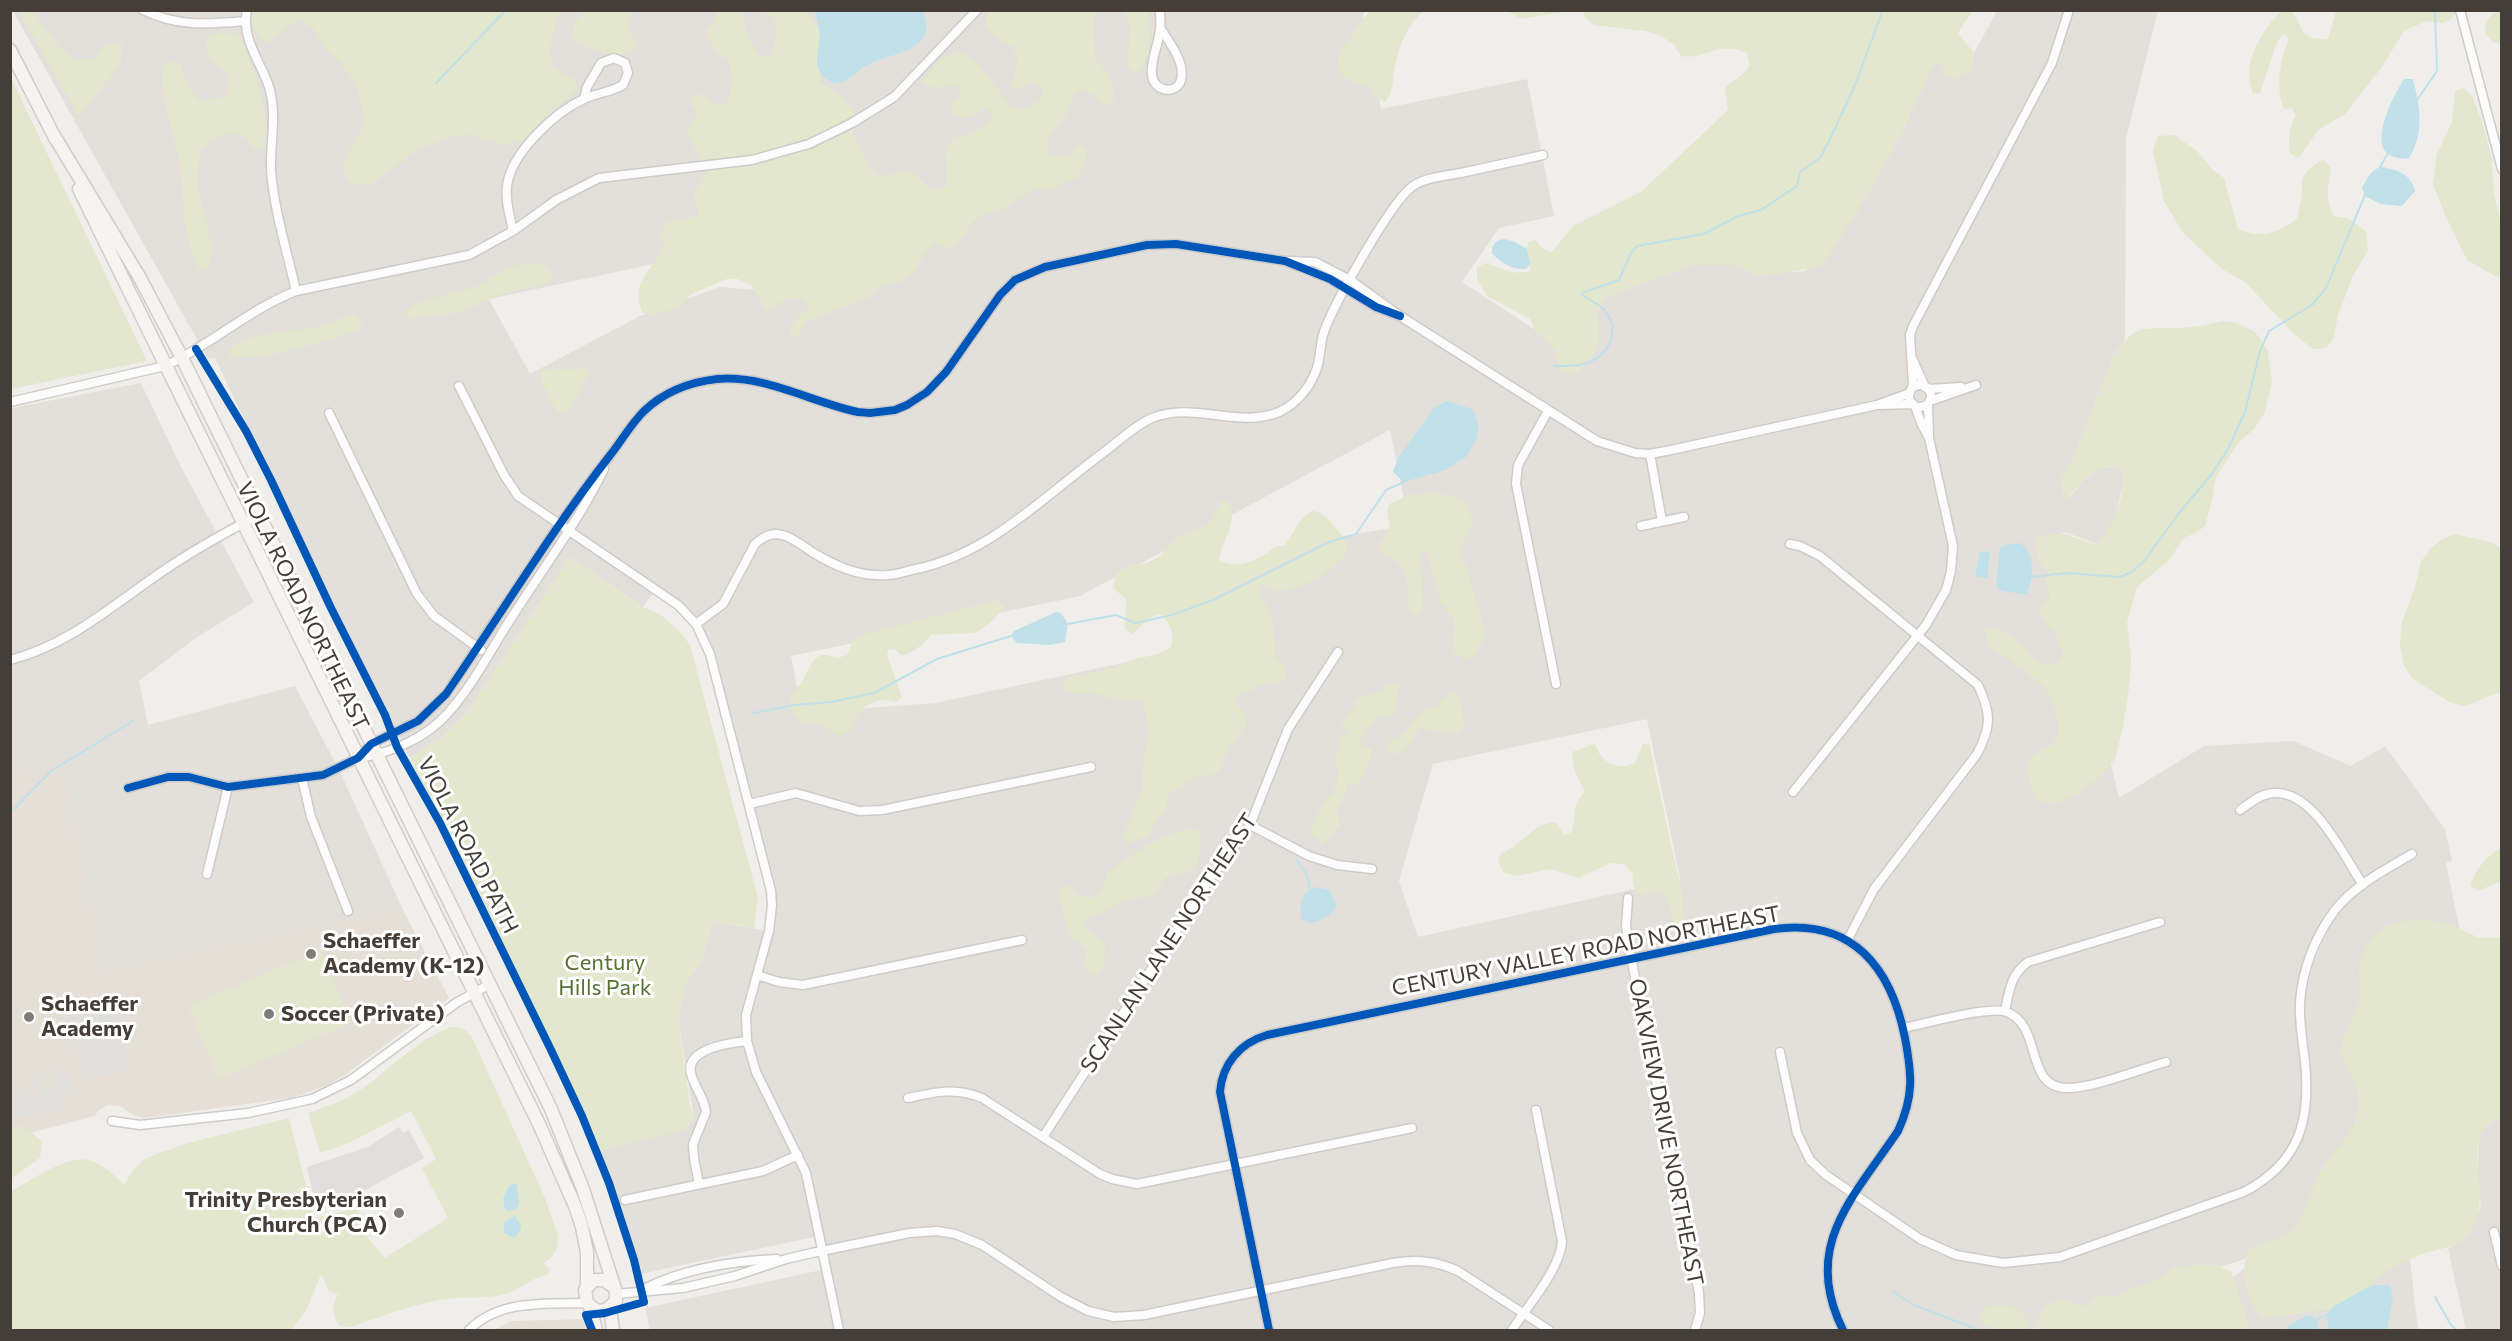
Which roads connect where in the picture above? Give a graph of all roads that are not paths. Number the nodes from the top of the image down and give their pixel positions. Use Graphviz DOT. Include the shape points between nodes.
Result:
graph roads {
  1 [pos="144,10"];
  2 [pos="247,10"];
  3 [pos="977,10"];
  4 [pos="1160,10"];
  5 [pos="2069,10"];
  6 [pos="2460,10"];
  7 [pos="245,21"];
  8 [pos="1161,29"];
  9 [pos="10,50"];
  10 [pos="584,99"];
  11 [pos="53,134"];
  12 [pos="1543,155"];
  13 [pos="2502,169"];
  14 [pos="513,231"];
  15 [pos="1285,261"];
  16 [pos="1350,280"];
  17 [pos="1345,288"];
  18 [pos="296,291"];
  19 [pos="1400,316"];
  20 [pos="1912,357"];
  21 [pos="182,358"];
  22 [pos="165,366"];
  23 [pos="459,386"];
  24 [pos="1926,388"];
  25 [pos="1911,392"];
  26 [pos="10,402"];
  27 [pos="1929,403"];
  28 [pos="1877,405"];
  29 [pos="1914,405"];
  30 [pos="1548,411"];
  31 [pos="329,413"];
  32 [pos="1929,438"];
  33 [pos="1650,454"];
  34 [pos="610,455"];
  35 [pos="259,515"];
  36 [pos="1684,517"];
  37 [pos="1662,521"];
  38 [pos="243,523"];
  39 [pos="558,525"];
  40 [pos="1641,526"];
  41 [pos="568,531"];
  42 [pos="1790,544"];
  43 [pos="696,624"];
  44 [pos="1918,635"];
  45 [pos="477,648"];
  46 [pos="1338,652"];
  47 [pos="488,655"];
  48 [pos="10,660"];
  49 [pos="1556,684"];
  50 [pos="374,750"];
  51 [pos="358,758"];
  52 [pos="1091,767"];
  53 [pos="302,778"];
  54 [pos="228,787"];
  55 [pos="128,788"];
  56 [pos="1793,792"];
  57 [pos="749,804"];
  58 [pos="2240,810"];
  59 [pos="1250,825"];
  60 [pos="2412,854"];
  61 [pos="1372,869"];
  62 [pos="207,874"];
  63 [pos="2363,885"];
  64 [pos="1628,898"];
  65 [pos="348,911"];
  66 [pos="2160,922"];
  67 [pos="1022,940"];
  68 [pos="1847,941"];
  69 [pos="1631,958"];
  70 [pos="756,975"];
  71 [pos="490,984"];
  72 [pos="474,993"];
  73 [pos="2006,1011"];
  74 [pos="1903,1028"];
  75 [pos="747,1041"];
  76 [pos="1780,1052"];
  77 [pos="2166,1062"];
  78 [pos="908,1098"];
  79 [pos="1536,1110"];
  80 [pos="112,1121"];
  81 [pos="1412,1128"];
  82 [pos="1043,1137"];
  83 [pos="798,1155"];
  84 [pos="1234,1166"];
  85 [pos="699,1184"];
  86 [pos="1855,1195"];
  87 [pos="625,1200"];
  88 [pos="2494,1232"];
  89 [pos="822,1251"];
  90 [pos="786,1259"];
  91 [pos="2502,1266"];
  92 [pos="587,1287"];
  93 [pos="641,1290"];
  94 [pos="615,1291"];
  95 [pos="1261,1291"];
  96 [pos="588,1305"];
  97 [pos="610,1308"];
  98 [pos="1523,1313"];
  99 [pos="469,1330"];
  100 [pos="596,1330"];
  101 [pos="613,1330"];
  102 [pos="839,1330"];
  103 [pos="1269,1330"];
  104 [pos="1512,1330"];
  105 [pos="1549,1330"];
  106 [pos="1695,1330"];
  107 [pos="1843,1330"];
  1 -- 7 [label="street" via="182,24"];
  2 -- 7 [label="street"];
  3 -- 14 [label="street" via="894,97 827,136 752,160 599,178 556,200"];
  4 -- 8 [label="street"];
  5 -- 20 [label="street" via="2052,63 1913,326"];
  6 -- 13 [label="street"];
  7 -- 18 [label="street" via="272,102 271,169"];
  8 -- 8 [label="street" via="1181,72 1177,86 1165,89 1154,85 1151,74"];
  9 -- 11 [label="main road, VIOLA ROAD NORTHEAST"];
  10 -- 10 [label="street" via="623,85 628,73 625,63 614,58 601,63"];
  10 -- 14 [label="street" via="545,127 521,152 511,170 507,199"];
  11 -- 21 [label="main road, VIOLA ROAD NORTHEAST" via="140,279"];
  11 -- 22 [label="main road, VIOLA ROAD NORTHEAST"];
  12 -- 16 [label="street" via="1413,186 1392,209"];
  14 -- 18 [label="street" via="469,255"];
  15 -- 16 [label="street" via="1315,262"];
  15 -- 17 [label="street"];
  15 -- 34 [label="street" via="1168,243 1045,267 1008,286 946,372 907,405 883,412 858,412 768,383 739,379 706,381 682,387 656,401"];
  16 -- 17 [label="street"];
  16 -- 19 [label="street"];
  17 -- 19 [label="street"];
  17 -- 43 [label="street" via="1325,328 1311,380 1301,396 1281,411 1250,419 1172,412 1152,418 1002,532 950,560 923,567 888,575 867,574 827,561 782,535 772,534 755,544 723,604"];
  18 -- 21 [label="street" via="246,315"];
  19 -- 30 [label="street"];
  20 -- 24 [label="street"];
  20 -- 25 [label="street"];
  21 -- 22 [label="street"];
  21 -- 35 [label="main road, VIOLA ROAD NORTHEAST"];
  22 -- 26 [label="street"];
  22 -- 38 [label="main road, VIOLA ROAD NORTHEAST"];
  23 -- 39 [label="street" via="511,487"];
  24 -- 25 [label="street" via="1917,386"];
  24 -- 27 [label="street" via="1931,395"];
  24 -- 27 [label="street" via="1972,386"];
  25 -- 28 [label="street"];
  25 -- 29 [label="street"];
  27 -- 29 [label="street"];
  27 -- 32 [label="street"];
  28 -- 29 [label="street"];
  28 -- 33 [label="street"];
  29 -- 32 [label="street"];
  30 -- 33 [label="street" via="1597,441 1623,451"];
  30 -- 49 [label="street" via="1518,465 1516,484"];
  31 -- 45 [label="street" via="417,594 434,616"];
  32 -- 44 [label="street" via="1951,532 1951,573 1940,604"];
  33 -- 37 [label="street"];
  34 -- 39 [label="street"];
  34 -- 41 [label="street"];
  35 -- 38 [label="street"];
  35 -- 50 [label="main road, VIOLA ROAD NORTHEAST"];
  36 -- 37 [label="street"];
  37 -- 40 [label="street"];
  38 -- 48 [label="street" via="193,550 73,635"];
  38 -- 51 [label="main road, VIOLA ROAD NORTHEAST"];
  39 -- 41 [label="street"];
  39 -- 45 [label="street"];
  41 -- 43 [label="street" via="678,605"];
  41 -- 47 [label="street"];
  42 -- 44 [label="street" via="1820,556"];
  43 -- 57 [label="street" via="710,654"];
  44 -- 56 [label="street"];
  44 -- 68 [label="street" via="1978,685 1986,703 1987,735 1977,754 1874,890"];
  45 -- 47 [label="street"];
  45 -- 50 [label="street" via="433,709"];
  46 -- 59 [label="street, SCANLAN LANE NORTHEAST" via="1288,729"];
  47 -- 50 [label="street" via="437,723 414,738"];
  50 -- 51 [label="street"];
  50 -- 71 [label="main road, VIOLA ROAD NORTHEAST"];
  51 -- 53 [label="street" via="327,773"];
  51 -- 72 [label="main road, VIOLA ROAD NORTHEAST"];
  52 -- 57 [label="street" via="882,810 859,811 796,793"];
  53 -- 54 [label="street"];
  53 -- 65 [label="street" via="312,818"];
  54 -- 55 [label="street" via="181,776"];
  54 -- 62 [label="street"];
  57 -- 70 [label="street" via="772,905 769,932"];
  58 -- 63 [label="street" via="2268,794 2292,795 2311,809"];
  59 -- 61 [label="street" via="1337,866"];
  59 -- 82 [label="street, SCANLAN LANE NORTHEAST" via="1207,883"];
  60 -- 63 [label="street"];
  63 -- 86 [label="street" via="2328,921 2306,966 2300,1006 2307,1110 2289,1154 2256,1186 2076,1253 2020,1263 1987,1262 1938,1248"];
  64 -- 69 [label="street, OAKVIEW DRIVE NORTHEAST" via="1626,926"];
  66 -- 73 [label="street" via="2028,962 2013,977"];
  67 -- 70 [label="street" via="803,985"];
  68 -- 69 [label="street, CENTURY VALLEY ROAD NORTHEAST" via="1811,928 1786,927"];
  68 -- 74 [label="street, CENTURY VALLEY ROAD NORTHEAST" via="1870,959 1887,980"];
  69 -- 84 [label="street, CENTURY VALLEY ROAD NORTHEAST" via="1250,1041 1234,1056 1221,1081 1221,1104"];
  69 -- 106 [label="street, OAKVIEW DRIVE NORTHEAST" via="1699,1293 1700,1313"];
  70 -- 75 [label="street" via="746,1014"];
  71 -- 72 [label="street"];
  71 -- 94 [label="main road, VIOLA ROAD NORTHEAST" via="564,1138"];
  72 -- 80 [label="street" via="351,1080 312,1099 248,1113 140,1125"];
  72 -- 92 [label="main road, VIOLA ROAD NORTHEAST" via="575,1206 587,1252"];
  73 -- 74 [label="street" via="1987,1011"];
  73 -- 77 [label="street" via="2023,1022 2041,1075 2058,1087 2082,1086"];
  74 -- 86 [label="street, CENTURY VALLEY ROAD NORTHEAST" via="1911,1068 1909,1105 1898,1131"];
  75 -- 83 [label="street" via="756,1072"];
  75 -- 85 [label="street" via="713,1047 692,1062 692,1077 706,1112 693,1144"];
  76 -- 86 [label="street" via="1804,1151 1816,1168"];
  78 -- 82 [label="street" via="948,1091 970,1093"];
  79 -- 98 [label="street" via="1562,1251"];
  81 -- 84 [label="street"];
  82 -- 84 [label="street" via="1100,1174 1124,1183 1146,1183"];
  83 -- 85 [label="street" via="768,1170"];
  83 -- 89 [label="street" via="810,1188"];
  84 -- 95 [label="street, CENTURY VALLEY ROAD NORTHEAST"];
  85 -- 87 [label="street"];
  86 -- 107 [label="street, CENTURY VALLEY ROAD NORTHEAST" via="1839,1218 1827,1254 1828,1293"];
  88 -- 91 [label="street"];
  89 -- 90 [label="street"];
  89 -- 95 [label="street" via="921,1232 955,1234 982,1245 1076,1306 1114,1317 1144,1315"];
  89 -- 102 [label="street"];
  90 -- 93 [label="street" via="714,1281 666,1290"];
  90 -- 93 [label="street" via="729,1264 680,1274"];
  92 -- 94 [label="main road" via="599,1279 608,1281"];
  92 -- 96 [label="main road"];
  93 -- 94 [label="street"];
  94 -- 97 [label="main road" via="616,1300"];
  95 -- 98 [label="street" via="1392,1263 1424,1261 1458,1271"];
  95 -- 103 [label="street, CENTURY VALLEY ROAD NORTHEAST"];
  96 -- 97 [label="main road" via="602,1311"];
  96 -- 99 [label="street" via="506,1308 482,1318"];
  96 -- 100 [label="main road"];
  97 -- 101 [label="main road"];
  98 -- 104 [label="street"];
  98 -- 105 [label="street"];
}
